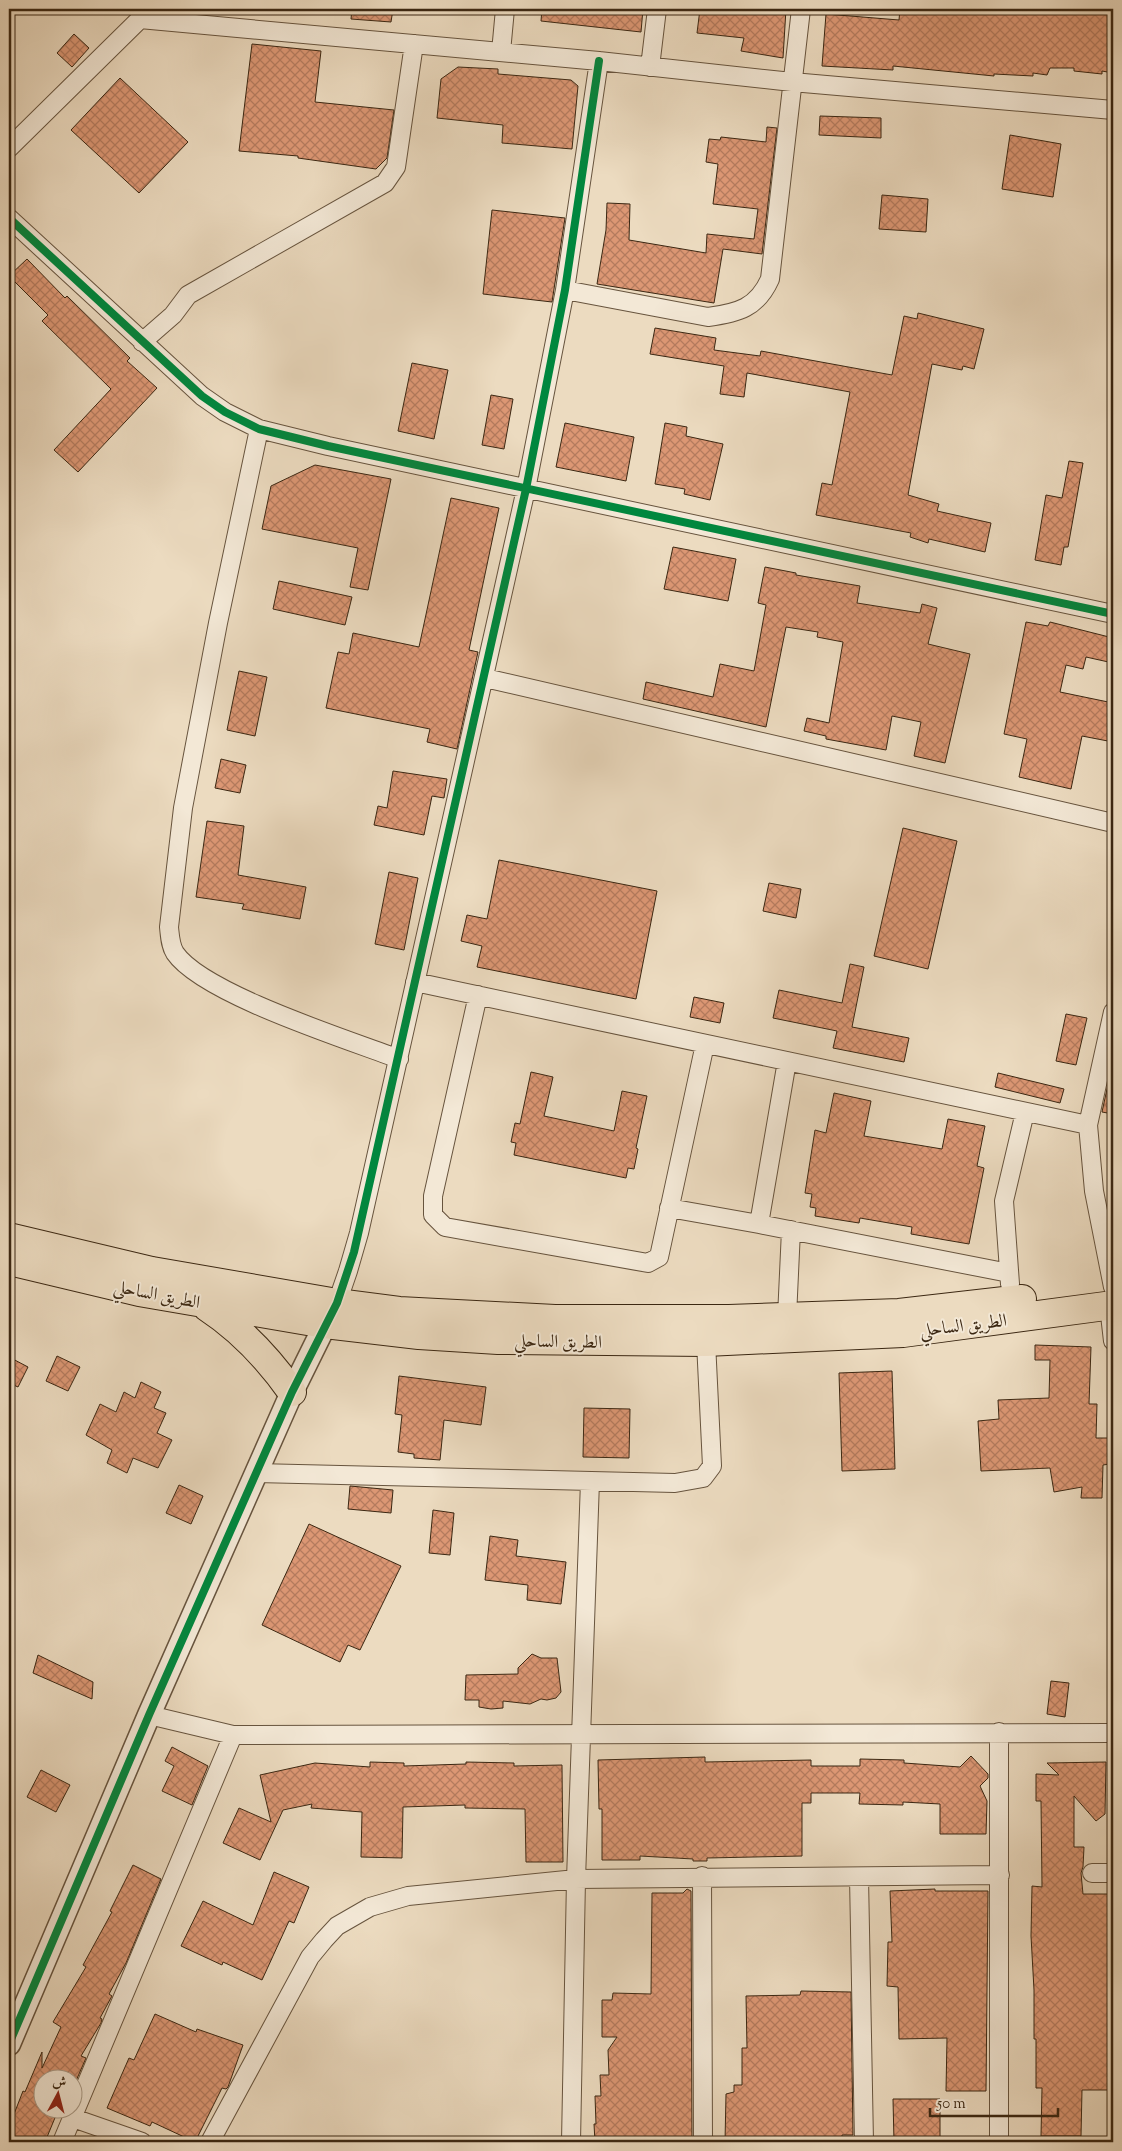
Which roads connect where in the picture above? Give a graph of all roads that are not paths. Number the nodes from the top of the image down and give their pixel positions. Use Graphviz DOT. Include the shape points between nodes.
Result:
graph roads {
  1 [pos="505,9"];
  2 [pos="657,9"];
  3 [pos="801,9"];
  4 [pos="140,14"];
  5 [pos="414,44"];
  6 [pos="501,52"];
  7 [pos="599,61"];
  8 [pos="650,67"];
  9 [pos="792,82"];
  10 [pos="1113,110"];
  11 [pos="9,148"];
  12 [pos="9,218"];
  13 [pos="565,290"];
  14 [pos="142,342"];
  15 [pos="259,429"];
  16 [pos="526,489"];
  17 [pos="1113,614"];
  18 [pos="485,678"];
  19 [pos="1113,823"];
  20 [pos="415,982"];
  21 [pos="478,995"];
  22 [pos="1113,1012"];
  23 [pos="705,1044"];
  24 [pos="399,1058"];
  25 [pos="787,1061"];
  26 [pos="1025,1112"];
  27 [pos="1088,1125"];
  28 [pos="669,1208"];
  29 [pos="759,1224"];
  30 [pos="791,1230"];
  31 [pos="9,1237"];
  32 [pos="9,1261"];
  33 [pos="1009,1273"];
  34 [pos="1112,1297"];
  35 [pos="1013,1300"];
  36 [pos="199,1302"];
  37 [pos="331,1313"];
  38 [pos="788,1316"];
  39 [pos="1113,1340"];
  40 [pos="706,1342"];
  41 [pos="292,1392"];
  42 [pos="256,1473"];
  43 [pos="590,1481"];
  44 [pos="149,1715"];
  45 [pos="999,1732"];
  46 [pos="580,1733"];
  47 [pos="1113,1733"];
  48 [pos="234,1735"];
  49 [pos="1092,1873"];
  50 [pos="1113,1873"];
  51 [pos="1000,1875"];
  52 [pos="702,1876"];
  53 [pos="859,1877"];
  54 [pos="576,1879"];
  55 [pos="9,2044"];
  56 [pos="82,2097"];
  57 [pos="73,2118"];
  58 [pos="62,2142"];
  59 [pos="142,2142"];
  60 [pos="210,2142"];
  61 [pos="571,2142"];
  62 [pos="703,2142"];
  63 [pos="864,2142"];
  64 [pos="999,2142"];
  1 -- 6 [label="street"];
  2 -- 8 [label="street"];
  3 -- 9 [label="street"];
  4 -- 5 [label="street"];
  4 -- 11 [label="street"];
  5 -- 6 [label="street"];
  5 -- 14 [label="street" via="396,167 385,183 188,295 173,315"];
  6 -- 7 [label="street"];
  7 -- 8 [label="street"];
  7 -- 13 [label="street"];
  8 -- 9 [label="street"];
  9 -- 10 [label="street"];
  9 -- 13 [label="street" via="770,279 764,292 751,305 732,314 708,317"];
  12 -- 14 [label="street"];
  13 -- 16 [label="street"];
  14 -- 15 [label="street" via="202,396"];
  15 -- 16 [label="street"];
  15 -- 24 [label="street" via="183,808 169,927 172,946 197,973 250,1002"];
  16 -- 17 [label="street"];
  16 -- 18 [label="street"];
  18 -- 19 [label="street"];
  18 -- 20 [label="street"];
  20 -- 21 [label="street"];
  20 -- 24 [label="street"];
  21 -- 23 [label="street"];
  21 -- 28 [label="street" via="433,1196 433,1215 446,1226 648,1262 659,1257"];
  22 -- 27 [label="street"];
  23 -- 25 [label="street"];
  23 -- 28 [label="street"];
  24 -- 37 [label="street" via="359,1232"];
  25 -- 26 [label="street"];
  25 -- 29 [label="street"];
  26 -- 27 [label="street"];
  26 -- 33 [label="street" via="1004,1201"];
  27 -- 34 [label="street" via="1094,1191"];
  28 -- 29 [label="street"];
  29 -- 30 [label="street"];
  30 -- 33 [label="street"];
  30 -- 38 [label="street"];
  31 -- 37 [label="highway, الطريق الساحلي"];
  32 -- 36 [label="highway, الطريق الساحلي" via="121,1288"];
  33 -- 35 [label="street"];
  34 -- 35 [label="highway, الطريق الساحلي"];
  34 -- 39 [label="street"];
  34 -- 40 [label="highway, الطريق الساحلي" via="903,1333"];
  35 -- 38 [label="highway, الطريق الساحلي" via="898,1313"];
  36 -- 37 [label="highway, الطريق الساحلي"];
  36 -- 41 [label="highway" via="251,1341"];
  37 -- 38 [label="highway, الطريق الساحلي" via="399,1310 555,1319"];
  37 -- 40 [label="highway, الطريق الساحلي" via="419,1335 498,1340"];
  37 -- 41 [label="street"];
  40 -- 43 [label="street" via="712,1466 703,1478 675,1483"];
  41 -- 42 [label="street"];
  42 -- 43 [label="street"];
  42 -- 44 [label="street"];
  43 -- 46 [label="street"];
  44 -- 48 [label="street"];
  44 -- 55 [label="street"];
  45 -- 46 [label="street"];
  45 -- 47 [label="street"];
  45 -- 51 [label="street"];
  46 -- 48 [label="street"];
  46 -- 54 [label="street"];
  48 -- 56 [label="street"];
  49 -- 50 [label="street"];
  51 -- 53 [label="street"];
  51 -- 64 [label="street"];
  52 -- 53 [label="street"];
  52 -- 54 [label="street"];
  52 -- 62 [label="street"];
  53 -- 63 [label="street"];
  54 -- 60 [label="street" via="408,1896 370,1907 337,1926 310,1958"];
  54 -- 61 [label="street"];
  57 -- 58 [label="street"];
  57 -- 59 [label="street"];
}
